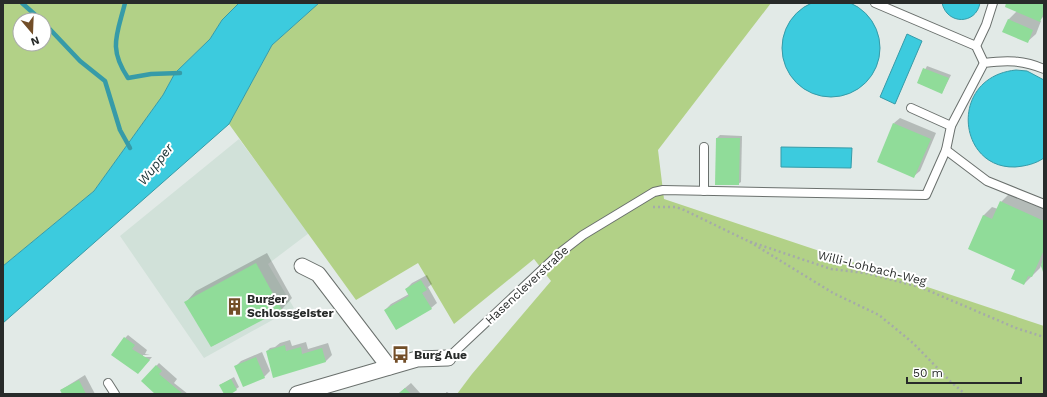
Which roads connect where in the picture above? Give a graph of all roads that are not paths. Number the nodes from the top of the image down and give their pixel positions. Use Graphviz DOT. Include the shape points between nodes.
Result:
graph roads {
  1 [pos="875,3"];
  2 [pos="993,3"];
  3 [pos="976,46"];
  4 [pos="984,63"];
  5 [pos="1044,70"];
  6 [pos="911,108"];
  7 [pos="951,126"];
  8 [pos="704,147"];
  9 [pos="946,150"];
  10 [pos="704,191"];
  11 [pos="1044,204"];
  12 [pos="302,266"];
  13 [pos="448,358"];
  14 [pos="389,367"];
  15 [pos="108,383"];
  16 [pos="115,394"];
  17 [pos="297,394"];
  1 -- 3 [label="lane"];
  2 -- 3 [label="lane"];
  3 -- 4 [label="lane"];
  4 -- 5 [label="lane" via="1005,60 1029,63"];
  4 -- 7 [label="lane"];
  6 -- 7 [label="lane"];
  7 -- 9 [label="lane"];
  8 -- 10 [label="lane"];
  9 -- 10 [label="lane" via="926,195"];
  9 -- 11 [label="lane" via="987,181"];
  10 -- 13 [label="lane, Hasencleverstraße" via="663,190 645,196 583,235 561,252"];
  12 -- 14 [label="street" via="318,274"];
  13 -- 14 [label="street, Hasencleverstraße" via="417,359"];
  14 -- 17 [label="street, Hasencleverstraße"];
  15 -- 16 [label="lane"];
}
